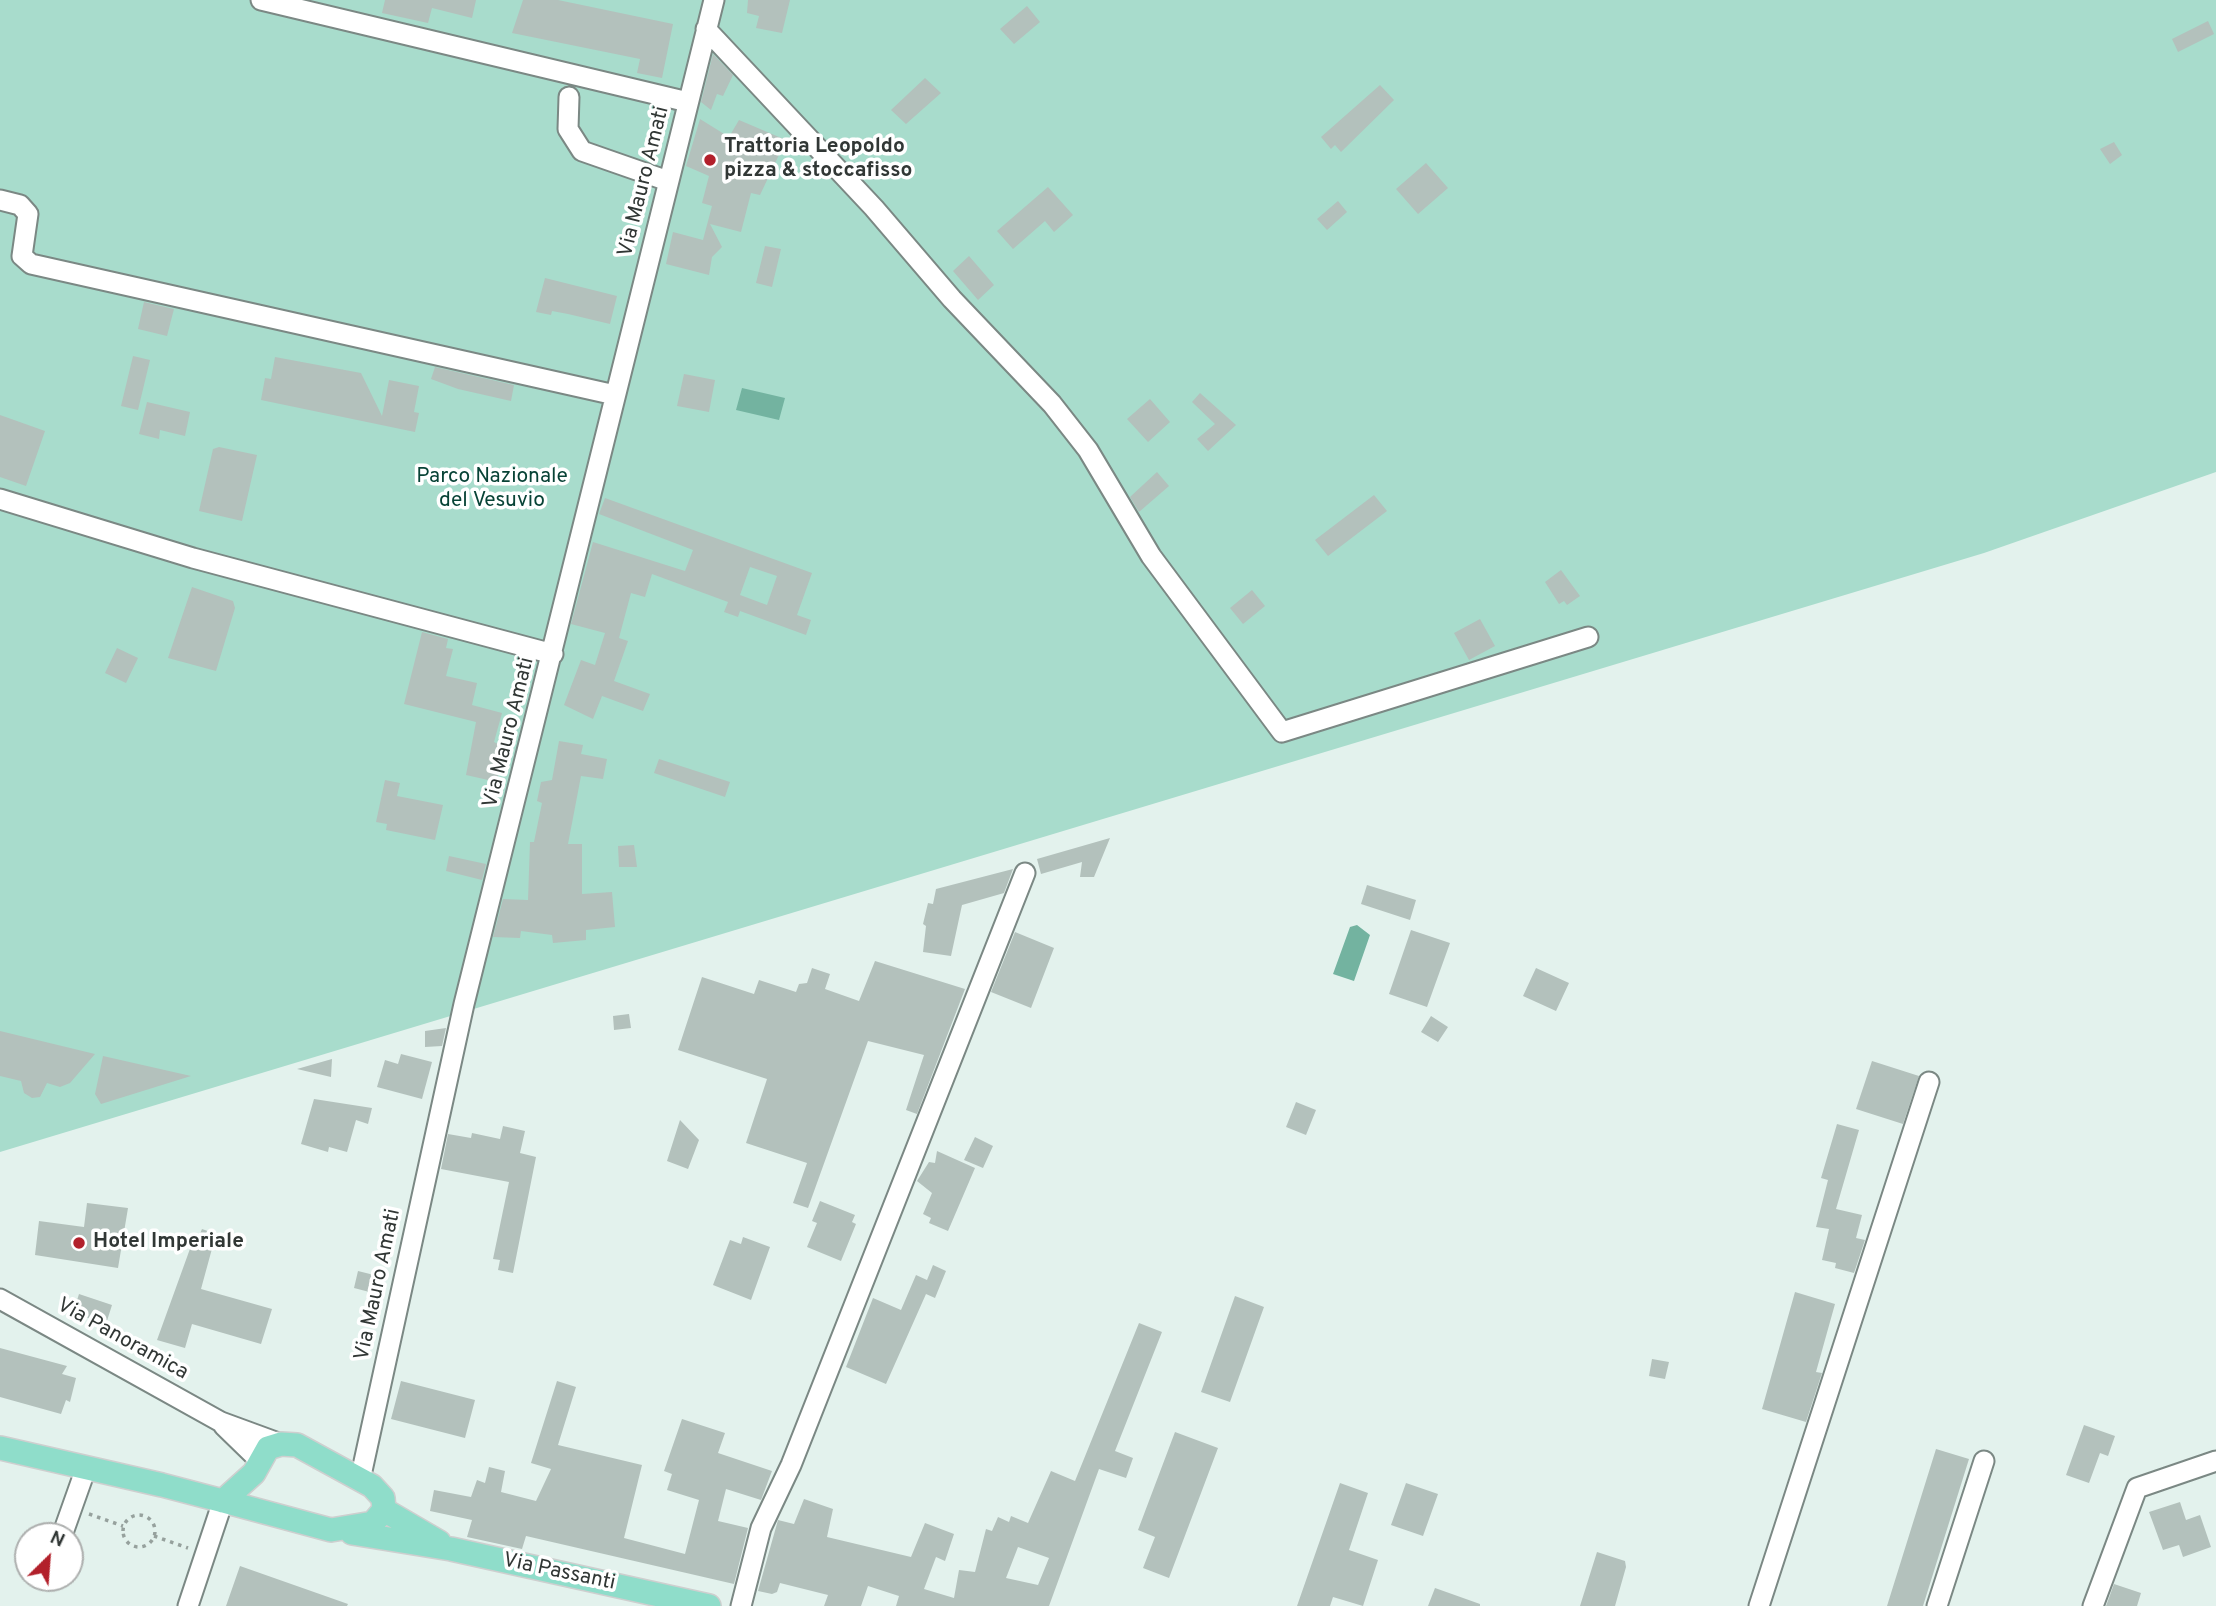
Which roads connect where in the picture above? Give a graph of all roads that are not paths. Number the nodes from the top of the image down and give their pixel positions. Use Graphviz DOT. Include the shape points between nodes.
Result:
graph roads {
  1 [pos="261,0"];
  2 [pos="714,0"];
  3 [pos="706,29"];
  4 [pos="569,97"];
  5 [pos="688,102"];
  6 [pos="668,181"];
  7 [pos="0,201"];
  8 [pos="615,395"];
  9 [pos="0,499"];
  10 [pos="1588,637"];
  11 [pos="553,654"];
  12 [pos="1025,873"];
  13 [pos="1929,1082"];
  14 [pos="0,1299"];
  15 [pos="221,1422"];
  16 [pos="281,1444"];
  17 [pos="0,1448"];
  18 [pos="1984,1461"];
  19 [pos="2216,1461"];
  20 [pos="257,1467"];
  21 [pos="86,1468"];
  22 [pos="360,1480"];
  23 [pos="223,1501"];
  24 [pos="384,1510"];
  25 [pos="296,1521"];
  26 [pos="67,1522"];
  27 [pos="331,1530"];
  28 [pos="451,1549"];
  29 [pos="188,1606"];
  30 [pos="709,1606"];
  31 [pos="741,1606"];
  32 [pos="1759,1606"];
  33 [pos="1937,1606"];
  34 [pos="2093,1606"];
  1 -- 5 [label="street"];
  2 -- 3 [label="street, Via Mauro Amati"];
  3 -- 5 [label="street, Via Mauro Amati"];
  3 -- 10 [label="street" via="1052,404 1088,450 1151,556 1282,732"];
  4 -- 6 [label="street" via="568,129 582,151"];
  5 -- 6 [label="street, Via Mauro Amati"];
  6 -- 8 [label="street, Via Mauro Amati"];
  7 -- 8 [label="street" via="20,205 28,214 22,256 31,264"];
  8 -- 11 [label="street, Via Mauro Amati"];
  9 -- 11 [label="street" via="192,558"];
  11 -- 22 [label="street, Via Mauro Amati" via="464,1004"];
  12 -- 31 [label="street" via="761,1528"];
  13 -- 32 [label="street"];
  14 -- 15 [label="street, Via Panoramica"];
  15 -- 16 [label="street, Via Panoramica"];
  15 -- 20 [label="street, Via Panoramica"];
  16 -- 20 [label="main road" via="268,1448"];
  16 -- 22 [label="main road, Via Passanti" via="297,1445"];
  17 -- 21 [label="main road, Via Passanti"];
  18 -- 33 [label="street"];
  19 -- 34 [label="street" via="2137,1488"];
  20 -- 23 [label="main road"];
  20 -- 25 [label="main road, Via Passanti" via="263,1496"];
  21 -- 23 [label="main road, Via Passanti"];
  21 -- 26 [label="street"];
  22 -- 24 [label="main road, Via Passanti" via="383,1498"];
  23 -- 25 [label="main road, Via Passanti"];
  23 -- 29 [label="street"];
  24 -- 27 [label="main road, Via Passanti" via="373,1523"];
  24 -- 28 [label="main road, Via Passanti"];
  25 -- 27 [label="main road, Via Passanti"];
  27 -- 28 [label="main road, Via Passanti"];
  28 -- 30 [label="main road, Via Passanti"];
}
